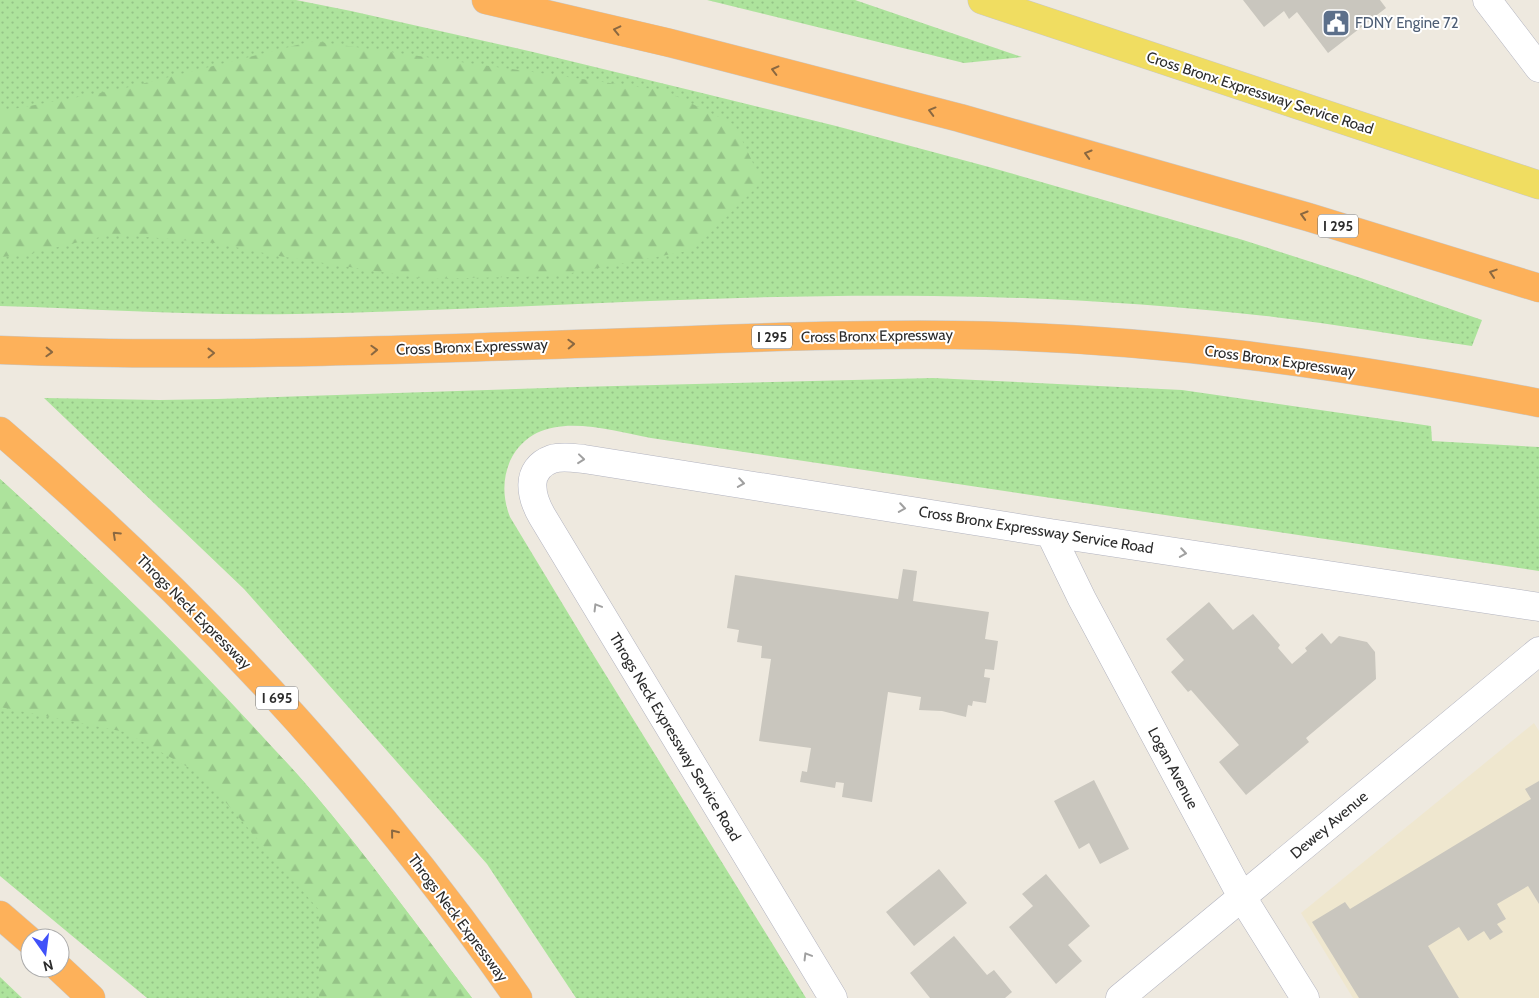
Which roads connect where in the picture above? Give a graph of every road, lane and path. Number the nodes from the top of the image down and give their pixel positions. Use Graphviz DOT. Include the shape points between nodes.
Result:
graph roads {
  1 [pos="486,0"];
  2 [pos="982,0"];
  3 [pos="1490,1"];
  4 [pos="1539,68"];
  5 [pos="1539,185"];
  6 [pos="1539,288"];
  7 [pos="0,350"];
  8 [pos="1539,403"];
  9 [pos="0,431"];
  10 [pos="536,471"];
  11 [pos="1050,533"];
  12 [pos="1539,607"];
  13 [pos="1539,651"];
  14 [pos="1242,897"];
  15 [pos="0,914"];
  16 [pos="20,933"];
  17 [pos="70,978"];
  18 [pos="91,998"];
  19 [pos="518,998"];
  20 [pos="833,998"];
  21 [pos="1120,998"];
  22 [pos="1304,998"];
  6 -- 1 [label="highway, I 295, one-way" via="1308,217 960,118 670,43"];
  2 -- 5 [label="main road, Cross Bronx Expressway Service Road"];
  3 -- 4 [label="street"];
  7 -- 8 [label="highway, Cross Bronx Expressway / I 295, one-way" via="112,354 298,353 816,336 967,335 1126,343 1255,356 1432,382"];
  19 -- 9 [label="highway, Throgs Neck Expressway / I 695, one-way" via="381,818 260,679 136,553"];
  10 -- 11 [label="street, Cross Bronx Expressway Service Road, one-way" via="552,460 584,459"];
  20 -- 10 [label="street, Throgs Neck Expressway Service Road, one-way" via="542,516 532,488"];
  11 -- 12 [label="street, Cross Bronx Expressway Service Road, one-way"];
  11 -- 14 [label="street, Logan Avenue"];
  13 -- 14 [label="street, Dewey Avenue"];
  14 -- 21 [label="street, Dewey Avenue"];
  14 -- 22 [label="street, Logan Avenue"];
  15 -- 16 [label="highway"];
  17 -- 18 [label="highway"];
}
